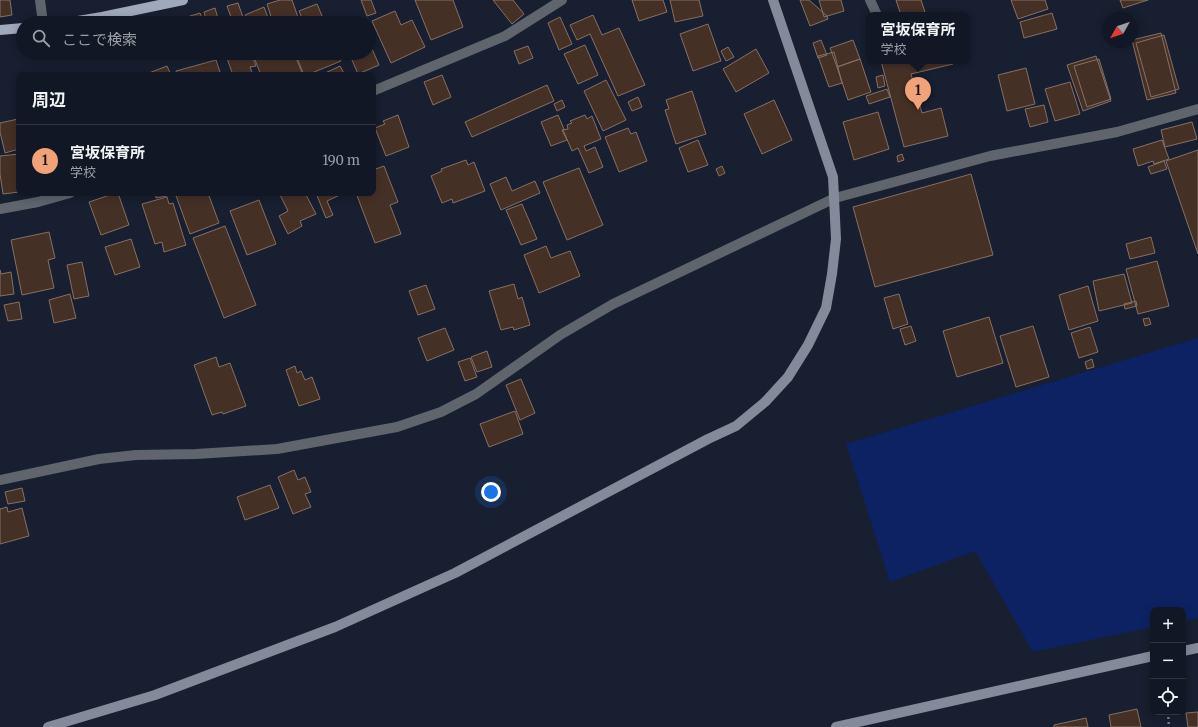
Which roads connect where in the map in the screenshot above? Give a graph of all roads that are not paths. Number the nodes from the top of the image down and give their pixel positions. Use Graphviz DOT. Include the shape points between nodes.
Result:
graph roads {
  1 [pos="40,0"];
  2 [pos="183,0"];
  3 [pos="562,0"];
  4 [pos="773,0"];
  5 [pos="870,0"];
  6 [pos="876,12"];
  7 [pos="42,16"];
  8 [pos="107,16"];
  9 [pos="16,29"];
  10 [pos="0,30"];
  11 [pos="376,90"];
  12 [pos="1198,109"];
  13 [pos="59,196"];
  14 [pos="835,198"];
  15 [pos="0,209"];
  16 [pos="0,480"];
  17 [pos="1198,648"];
  18 [pos="1186,650"];
  19 [pos="1150,657"];
  20 [pos="48,727"];
  21 [pos="836,727"];
  1 -- 7 [label="street"];
  2 -- 8 [label="main road"];
  3 -- 11 [label="street" via="506,36"];
  4 -- 14 [label="street" via="833,178"];
  5 -- 6 [label="street"];
  9 -- 10 [label="main road"];
  12 -- 14 [label="street" via="1117,132 990,156"];
  13 -- 15 [label="street"];
  14 -- 16 [label="street" via="613,304 560,335 476,394 441,412 412,422 277,449 99,459"];
  14 -- 20 [label="street" via="836,239 826,308 808,345 788,377 765,402 736,426 455,573 335,626 155,696"];
  17 -- 18 [label="street"];
  19 -- 21 [label="street"];
}
